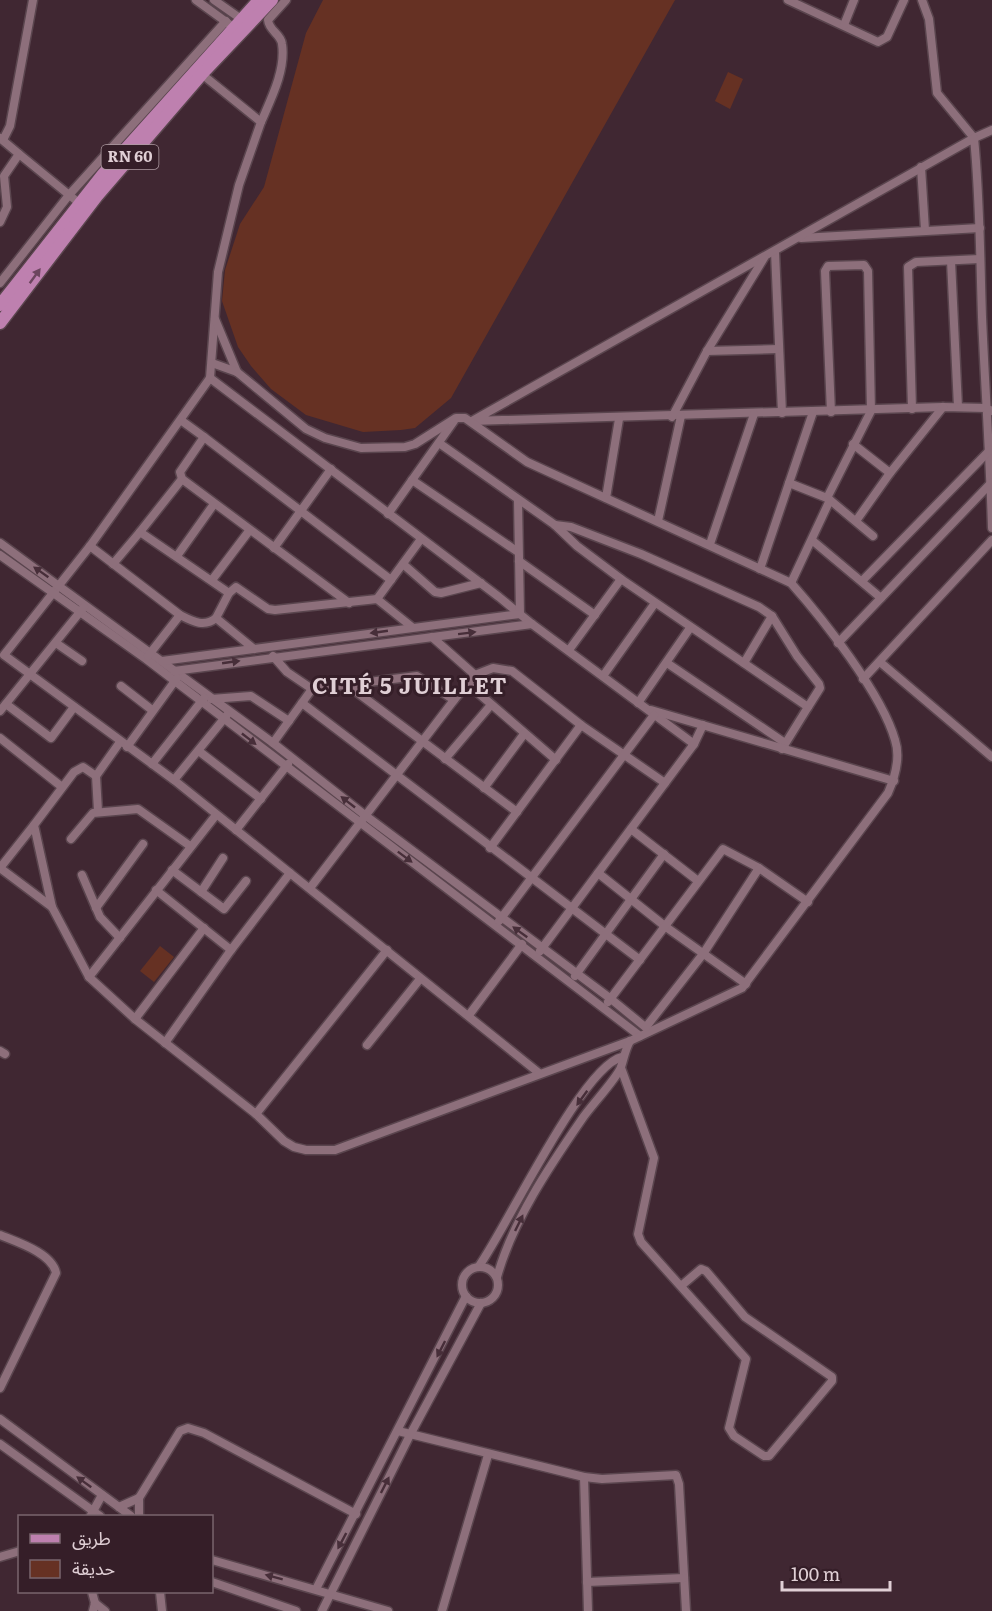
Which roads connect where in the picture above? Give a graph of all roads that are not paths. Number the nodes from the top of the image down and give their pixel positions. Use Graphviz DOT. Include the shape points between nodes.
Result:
graph roads {
  1 [pos="33,0"];
  2 [pos="196,0"];
  3 [pos="214,0"];
  4 [pos="259,0"];
  5 [pos="272,0"];
  6 [pos="286,0"];
  7 [pos="788,0"];
  8 [pos="854,0"];
  9 [pos="904,0"];
  10 [pos="922,0"];
  11 [pos="238,25"];
  12 [pos="844,25"];
  13 [pos="199,71"];
  14 [pos="261,122"];
  15 [pos="992,130"];
  16 [pos="974,138"];
  17 [pos="2,139"];
  18 [pos="19,154"];
  19 [pos="921,167"];
  20 [pos="69,195"];
  21 [pos="79,203"];
  22 [pos="0,222"];
  23 [pos="980,228"];
  24 [pos="925,230"];
  25 [pos="799,238"];
  26 [pos="775,252"];
  27 [pos="764,258"];
  28 [pos="980,259"];
  29 [pos="951,261"];
  30 [pos="0,282"];
  31 [pos="0,305"];
  32 [pos="215,319"];
  33 [pos="0,323"];
  34 [pos="778,349"];
  35 [pos="707,351"];
  36 [pos="212,363"];
  37 [pos="237,372"];
  38 [pos="210,378"];
  39 [pos="943,407"];
  40 [pos="958,407"];
  41 [pos="912,408"];
  42 [pos="989,410"];
  43 [pos="871,411"];
  44 [pos="813,412"];
  45 [pos="831,412"];
  46 [pos="782,413"];
  47 [pos="754,414"];
  48 [pos="677,417"];
  49 [pos="456,418"];
  50 [pos="619,419"];
  51 [pos="182,421"];
  52 [pos="472,421"];
  53 [pos="204,437"];
  54 [pos="439,443"];
  55 [pos="853,444"];
  56 [pos="990,450"];
  57 [pos="991,462"];
  58 [pos="331,469"];
  59 [pos="891,473"];
  60 [pos="183,479"];
  61 [pos="412,480"];
  62 [pos="789,483"];
  63 [pos="991,483"];
  64 [pos="606,498"];
  65 [pos="829,499"];
  66 [pos="518,501"];
  67 [pos="214,504"];
  68 [pos="301,511"];
  69 [pos="388,514"];
  70 [pos="658,521"];
  71 [pos="856,521"];
  72 [pos="555,525"];
  73 [pos="992,528"];
  74 [pos="249,531"];
  75 [pos="140,532"];
  76 [pos="873,536"];
  77 [pos="421,538"];
  78 [pos="992,540"];
  79 [pos="813,541"];
  80 [pos="0,543"];
  81 [pos="710,544"];
  82 [pos="90,546"];
  83 [pos="274,548"];
  84 [pos="0,555"];
  85 [pos="177,556"];
  86 [pos="519,556"];
  87 [pos="113,564"];
  88 [pos="403,564"];
  89 [pos="760,569"];
  90 [pos="621,579"];
  91 [pos="212,580"];
  92 [pos="391,580"];
  93 [pos="862,581"];
  94 [pos="481,583"];
  95 [pos="59,584"];
  96 [pos="791,584"];
  97 [pos="54,592"];
  98 [pos="229,593"];
  99 [pos="881,598"];
  100 [pos="377,599"];
  101 [pos="348,603"];
  102 [pos="655,603"];
  103 [pos="83,608"];
  104 [pos="520,614"];
  105 [pos="180,615"];
  106 [pos="595,615"];
  107 [pos="772,616"];
  108 [pos="216,618"];
  109 [pos="532,624"];
  110 [pos="423,626"];
  111 [pos="412,627"];
  112 [pos="690,628"];
  113 [pos="429,638"];
  114 [pos="56,643"];
  115 [pos="838,643"];
  116 [pos="254,649"];
  117 [pos="569,650"];
  118 [pos="268,654"];
  119 [pos="148,655"];
  120 [pos="82,661"];
  121 [pos="162,661"];
  122 [pos="880,662"];
  123 [pos="667,663"];
  124 [pos="744,663"];
  125 [pos="176,675"];
  126 [pos="475,675"];
  127 [pos="30,676"];
  128 [pos="603,676"];
  129 [pos="863,679"];
  130 [pos="346,684"];
  131 [pos="469,685"];
  132 [pos="121,686"];
  133 [pos="312,689"];
  134 [pos="206,699"];
  135 [pos="454,700"];
  136 [pos="638,703"];
  137 [pos="6,704"];
  138 [pos="302,704"];
  139 [pos="490,706"];
  140 [pos="74,707"];
  141 [pos="808,707"];
  142 [pos="152,710"];
  143 [pos="0,711"];
  144 [pos="651,712"];
  145 [pos="227,716"];
  146 [pos="289,721"];
  147 [pos="581,725"];
  148 [pos="703,725"];
  149 [pos="524,734"];
  150 [pos="0,738"];
  151 [pos="422,742"];
  152 [pos="273,743"];
  153 [pos="694,744"];
  154 [pos="124,745"];
  155 [pos="783,746"];
  156 [pos="200,752"];
  157 [pos="625,757"];
  158 [pos="992,757"];
  159 [pos="292,758"];
  160 [pos="446,759"];
  161 [pos="556,760"];
  162 [pos="153,764"];
  163 [pos="285,767"];
  164 [pos="396,775"];
  165 [pos="96,776"];
  166 [pos="174,780"];
  167 [pos="894,781"];
  168 [pos="665,783"];
  169 [pos="62,787"];
  170 [pos="484,788"];
  171 [pos="261,799"];
  172 [pos="98,811"];
  173 [pos="517,812"];
  174 [pos="216,815"];
  175 [pos="363,820"];
  176 [pos="34,825"];
  177 [pos="631,829"];
  178 [pos="237,830"];
  179 [pos="71,839"];
  180 [pos="143,844"];
  181 [pos="190,846"];
  182 [pos="490,848"];
  183 [pos="664,854"];
  184 [pos="224,858"];
  185 [pos="0,868"];
  186 [pos="759,868"];
  187 [pos="171,870"];
  188 [pos="290,873"];
  189 [pos="598,873"];
  190 [pos="82,875"];
  191 [pos="532,879"];
  192 [pos="246,881"];
  193 [pos="698,881"];
  194 [pos="310,888"];
  195 [pos="156,890"];
  196 [pos="201,892"];
  197 [pos="632,899"];
  198 [pos="808,902"];
  199 [pos="52,907"];
  200 [pos="96,908"];
  201 [pos="572,909"];
  202 [pos="499,921"];
  203 [pos="666,927"];
  204 [pos="204,928"];
  205 [pos="607,934"];
  206 [pos="120,938"];
  207 [pos="522,944"];
  208 [pos="231,950"];
  209 [pos="387,950"];
  210 [pos="540,952"];
  211 [pos="703,954"];
  212 [pos="640,960"];
  213 [pos="578,974"];
  214 [pos="89,977"];
  215 [pos="420,979"];
  216 [pos="572,982"];
  217 [pos="746,984"];
  218 [pos="611,999"];
  219 [pos="604,1008"];
  220 [pos="468,1015"];
  221 [pos="135,1019"];
  222 [pos="648,1029"];
  223 [pos="640,1036"];
  224 [pos="630,1041"];
  225 [pos="165,1043"];
  226 [pos="367,1046"];
  227 [pos="622,1057"];
  228 [pos="621,1068"];
  229 [pos="539,1073"];
  230 [pos="256,1114"];
  231 [pos="0,1235"];
  232 [pos="479,1266"];
  233 [pos="497,1277"];
  234 [pos="681,1286"];
  235 [pos="466,1296"];
  236 [pos="481,1303"];
  237 [pos="0,1388"];
  238 [pos="0,1419"];
  239 [pos="398,1431"];
  240 [pos="410,1435"];
  241 [pos="0,1444"];
  242 [pos="488,1455"];
  243 [pos="584,1477"];
  244 [pos="102,1495"];
  245 [pos="139,1498"];
  246 [pos="119,1507"];
  247 [pos="356,1514"];
  248 [pos="94,1515"];
  249 [pos="130,1515"];
  250 [pos="139,1515"];
  251 [pos="18,1552"];
  252 [pos="0,1557"];
  253 [pos="213,1560"];
  254 [pos="684,1578"];
  255 [pos="213,1582"];
  256 [pos="588,1582"];
  257 [pos="316,1589"];
  258 [pos="160,1593"];
  259 [pos="330,1594"];
  260 [pos="94,1607"];
  261 [pos="105,1611"];
  262 [pos="162,1611"];
  263 [pos="296,1611"];
  264 [pos="322,1611"];
  265 [pos="388,1611"];
  266 [pos="442,1611"];
  267 [pos="588,1611"];
  268 [pos="686,1611"];
  1 -- 17 [label="street" via="10,126"];
  2 -- 11 [label="street"];
  3 -- 11 [label="street"];
  4 -- 11 [label="main road, RN 60"];
  5 -- 11 [label="main road, RN 60"];
  6 -- 14 [label="street" via="268,20 282,41 283,55"];
  7 -- 12 [label="street"];
  8 -- 12 [label="street"];
  9 -- 12 [label="street" via="881,42"];
  10 -- 16 [label="street" via="929,19 937,93"];
  11 -- 13 [label="main road, RN 60"];
  11 -- 20 [label="street"];
  13 -- 14 [label="street"];
  13 -- 21 [label="main road, RN 60"];
  33 -- 13 [label="main road, RN 60, one-way"];
  14 -- 32 [label="street" via="227,226 218,272"];
  15 -- 16 [label="street"];
  16 -- 19 [label="street"];
  16 -- 23 [label="street"];
  17 -- 18 [label="street"];
  18 -- 20 [label="street"];
  18 -- 22 [label="street" via="4,176 8,207"];
  19 -- 24 [label="street"];
  19 -- 25 [label="street"];
  20 -- 21 [label="street"];
  20 -- 30 [label="street"];
  21 -- 31 [label="main road, RN 60"];
  23 -- 24 [label="street"];
  23 -- 28 [label="street"];
  24 -- 25 [label="street"];
  25 -- 26 [label="street"];
  26 -- 27 [label="street"];
  26 -- 34 [label="street"];
  27 -- 35 [label="street"];
  27 -- 52 [label="street"];
  28 -- 29 [label="street"];
  28 -- 42 [label="street"];
  29 -- 40 [label="street"];
  29 -- 41 [label="street" via="916,262 908,267"];
  32 -- 36 [label="street"];
  32 -- 37 [label="street"];
  34 -- 35 [label="street"];
  34 -- 46 [label="street"];
  35 -- 48 [label="street"];
  36 -- 37 [label="street"];
  36 -- 38 [label="street"];
  37 -- 49 [label="street" via="306,429 361,448 415,444"];
  38 -- 51 [label="street"];
  38 -- 58 [label="street"];
  39 -- 40 [label="street"];
  39 -- 41 [label="street"];
  39 -- 59 [label="street"];
  40 -- 42 [label="street"];
  41 -- 43 [label="street"];
  42 -- 56 [label="street"];
  43 -- 45 [label="street"];
  43 -- 45 [label="street" via="868,268 845,265 828,266 825,271"];
  43 -- 55 [label="street"];
  44 -- 45 [label="street"];
  44 -- 46 [label="street"];
  44 -- 62 [label="street"];
  46 -- 47 [label="street"];
  47 -- 48 [label="street"];
  47 -- 81 [label="street"];
  48 -- 50 [label="street"];
  48 -- 70 [label="street"];
  49 -- 52 [label="street"];
  49 -- 54 [label="street"];
  50 -- 52 [label="street"];
  50 -- 64 [label="street"];
  51 -- 53 [label="street"];
  51 -- 82 [label="street"];
  52 -- 64 [label="street" via="518,457"];
  53 -- 60 [label="street" via="180,472"];
  53 -- 68 [label="street"];
  54 -- 61 [label="street"];
  54 -- 66 [label="street"];
  55 -- 59 [label="street"];
  55 -- 65 [label="street"];
  56 -- 57 [label="street"];
  56 -- 93 [label="street"];
  57 -- 63 [label="street"];
  58 -- 68 [label="street"];
  58 -- 69 [label="street"];
  59 -- 71 [label="street"];
  60 -- 67 [label="street"];
  60 -- 75 [label="street"];
  61 -- 69 [label="street"];
  61 -- 86 [label="street"];
  62 -- 65 [label="street"];
  62 -- 89 [label="street"];
  63 -- 73 [label="street"];
  63 -- 99 [label="street"];
  64 -- 70 [label="street"];
  65 -- 71 [label="street"];
  65 -- 79 [label="street"];
  66 -- 72 [label="street"];
  66 -- 86 [label="street"];
  67 -- 74 [label="street"];
  67 -- 85 [label="street"];
  68 -- 83 [label="street"];
  68 -- 92 [label="street"];
  69 -- 77 [label="street"];
  70 -- 81 [label="street"];
  71 -- 76 [label="street"];
  72 -- 90 [label="street"];
  72 -- 107 [label="street" via="571,527 641,554"];
  74 -- 83 [label="street"];
  74 -- 91 [label="street"];
  75 -- 85 [label="street"];
  75 -- 87 [label="street"];
  77 -- 88 [label="street"];
  77 -- 94 [label="street"];
  78 -- 122 [label="street"];
  79 -- 93 [label="street"];
  79 -- 96 [label="street"];
  95 -- 80 [label="street, one-way"];
  81 -- 89 [label="street"];
  82 -- 87 [label="street"];
  82 -- 95 [label="street"];
  83 -- 101 [label="street"];
  84 -- 97 [label="street"];
  85 -- 91 [label="street"];
  86 -- 104 [label="street"];
  86 -- 106 [label="street"];
  87 -- 105 [label="street"];
  88 -- 92 [label="street"];
  88 -- 94 [label="street" via="435,592"];
  89 -- 96 [label="street"];
  90 -- 102 [label="street"];
  90 -- 106 [label="street"];
  91 -- 98 [label="street"];
  92 -- 100 [label="street"];
  93 -- 99 [label="street"];
  94 -- 104 [label="street"];
  95 -- 97 [label="street"];
  95 -- 103 [label="street"];
  96 -- 115 [label="street"];
  97 -- 103 [label="street"];
  97 -- 127 [label="street" via="5,652 6,658"];
  98 -- 101 [label="street" via="240,587 274,610"];
  98 -- 108 [label="street"];
  99 -- 115 [label="street"];
  100 -- 101 [label="street"];
  100 -- 111 [label="street"];
  102 -- 112 [label="street"];
  102 -- 128 [label="street"];
  103 -- 114 [label="street"];
  103 -- 119 [label="street"];
  104 -- 109 [label="street"];
  104 -- 110 [label="street"];
  105 -- 108 [label="street" via="195,622 208,623"];
  105 -- 119 [label="street"];
  106 -- 117 [label="street"];
  107 -- 124 [label="street"];
  107 -- 141 [label="street" via="819,684"];
  108 -- 116 [label="street"];
  113 -- 109 [label="street, one-way"];
  109 -- 117 [label="street"];
  110 -- 111 [label="street"];
  110 -- 113 [label="street"];
  111 -- 118 [label="street, one-way"];
  112 -- 123 [label="street"];
  112 -- 124 [label="street"];
  113 -- 118 [label="street"];
  113 -- 126 [label="street"];
  114 -- 120 [label="street"];
  114 -- 127 [label="street"];
  115 -- 129 [label="street"];
  116 -- 118 [label="street"];
  116 -- 121 [label="street"];
  117 -- 128 [label="street"];
  125 -- 118 [label="street, one-way"];
  118 -- 133 [label="street"];
  119 -- 121 [label="street"];
  119 -- 125 [label="street"];
  121 -- 125 [label="street"];
  122 -- 129 [label="street"];
  122 -- 158 [label="street"];
  123 -- 136 [label="street"];
  123 -- 155 [label="street"];
  124 -- 141 [label="street"];
  125 -- 134 [label="street"];
  125 -- 142 [label="street"];
  126 -- 131 [label="street"];
  126 -- 147 [label="street" via="493,668 512,671"];
  127 -- 137 [label="street"];
  127 -- 140 [label="street"];
  128 -- 136 [label="street"];
  129 -- 167 [label="street" via="896,742"];
  130 -- 133 [label="street"];
  130 -- 135 [label="street" via="417,676"];
  130 -- 151 [label="street"];
  131 -- 135 [label="street"];
  131 -- 139 [label="street"];
  132 -- 142 [label="street"];
  133 -- 138 [label="street"];
  134 -- 145 [label="street"];
  134 -- 146 [label="street" via="251,696"];
  134 -- 162 [label="street"];
  135 -- 151 [label="street"];
  136 -- 144 [label="street"];
  137 -- 140 [label="street" via="51,738"];
  137 -- 143 [label="street"];
  138 -- 146 [label="street"];
  138 -- 164 [label="street"];
  139 -- 149 [label="street"];
  139 -- 160 [label="street"];
  140 -- 154 [label="street"];
  141 -- 155 [label="street"];
  142 -- 154 [label="street"];
  144 -- 148 [label="street"];
  144 -- 153 [label="street"];
  144 -- 157 [label="street"];
  145 -- 152 [label="street"];
  145 -- 156 [label="street"];
  145 -- 163 [label="street, one-way"];
  146 -- 152 [label="street"];
  147 -- 157 [label="street"];
  147 -- 161 [label="street"];
  148 -- 153 [label="street"];
  148 -- 155 [label="street"];
  149 -- 161 [label="street"];
  149 -- 170 [label="street"];
  150 -- 169 [label="street"];
  151 -- 160 [label="street"];
  151 -- 164 [label="street"];
  152 -- 159 [label="street"];
  153 -- 168 [label="street"];
  154 -- 162 [label="street"];
  154 -- 165 [label="street"];
  155 -- 167 [label="street"];
  156 -- 166 [label="street"];
  156 -- 171 [label="street"];
  157 -- 168 [label="street"];
  157 -- 191 [label="street"];
  159 -- 163 [label="street"];
  175 -- 159 [label="street, one-way"];
  160 -- 170 [label="street"];
  161 -- 173 [label="street"];
  162 -- 166 [label="street"];
  163 -- 171 [label="street"];
  163 -- 175 [label="street"];
  164 -- 175 [label="street"];
  164 -- 182 [label="street"];
  165 -- 169 [label="street" via="79,767"];
  165 -- 172 [label="street"];
  166 -- 174 [label="street"];
  167 -- 198 [label="street"];
  168 -- 177 [label="street"];
  169 -- 176 [label="street"];
  170 -- 173 [label="street"];
  171 -- 178 [label="street"];
  172 -- 179 [label="street" via="88,817"];
  172 -- 181 [label="street" via="144,811"];
  173 -- 182 [label="street"];
  174 -- 178 [label="street"];
  174 -- 181 [label="street"];
  175 -- 194 [label="street"];
  175 -- 202 [label="street"];
  176 -- 185 [label="street"];
  176 -- 199 [label="street"];
  177 -- 183 [label="street"];
  177 -- 189 [label="street"];
  178 -- 188 [label="street"];
  180 -- 200 [label="street"];
  181 -- 187 [label="street"];
  182 -- 191 [label="street"];
  183 -- 193 [label="street"];
  183 -- 197 [label="street"];
  184 -- 196 [label="street"];
  185 -- 199 [label="street"];
  186 -- 193 [label="street" via="724,849"];
  186 -- 198 [label="street"];
  186 -- 211 [label="street"];
  187 -- 195 [label="street"];
  187 -- 196 [label="street"];
  188 -- 194 [label="street"];
  188 -- 208 [label="street"];
  189 -- 197 [label="street"];
  189 -- 201 [label="street"];
  190 -- 200 [label="street"];
  191 -- 201 [label="street"];
  191 -- 202 [label="street"];
  192 -- 196 [label="street" via="226,908"];
  193 -- 203 [label="street"];
  194 -- 209 [label="street"];
  195 -- 204 [label="street"];
  195 -- 206 [label="street"];
  197 -- 203 [label="street"];
  197 -- 205 [label="street"];
  198 -- 217 [label="street"];
  199 -- 214 [label="street"];
  200 -- 206 [label="street" via="108,928"];
  201 -- 205 [label="street"];
  201 -- 210 [label="street"];
  202 -- 207 [label="street"];
  210 -- 202 [label="street, one-way"];
  203 -- 211 [label="street"];
  203 -- 212 [label="street"];
  204 -- 208 [label="street"];
  204 -- 221 [label="street"];
  205 -- 212 [label="street"];
  205 -- 213 [label="street"];
  206 -- 214 [label="street"];
  207 -- 210 [label="street"];
  207 -- 220 [label="street"];
  208 -- 225 [label="street"];
  209 -- 215 [label="street"];
  209 -- 230 [label="street"];
  210 -- 213 [label="street"];
  210 -- 216 [label="street"];
  211 -- 217 [label="street"];
  211 -- 222 [label="street"];
  212 -- 218 [label="street"];
  213 -- 216 [label="street"];
  213 -- 218 [label="street"];
  214 -- 221 [label="street"];
  215 -- 220 [label="street"];
  215 -- 226 [label="street"];
  216 -- 219 [label="street"];
  217 -- 222 [label="street"];
  218 -- 219 [label="street"];
  218 -- 222 [label="street"];
  219 -- 223 [label="street"];
  220 -- 229 [label="street"];
  221 -- 225 [label="street"];
  222 -- 223 [label="street"];
  223 -- 224 [label="street"];
  224 -- 227 [label="street"];
  224 -- 229 [label="street"];
  225 -- 230 [label="street"];
  227 -- 228 [label="street"];
  227 -- 232 [label="street, one-way" via="613,1059 599,1074 566,1119"];
  233 -- 228 [label="street, one-way" via="537,1189 595,1100"];
  228 -- 234 [label="street" via="654,1158 638,1234"];
  229 -- 230 [label="street" via="335,1150 294,1147"];
  231 -- 237 [label="street" via="25,1245 51,1263 56,1274"];
  232 -- 233 [label="street"];
  232 -- 235 [label="street" via="465,1275 462,1283"];
  233 -- 236 [label="street" via="496,1294"];
  234 -- 234 [label="street" via="746,1359 729,1428 734,1436 769,1456 832,1377 745,1317 705,1271 701,1269"];
  235 -- 236 [label="street"];
  235 -- 239 [label="street, one-way"];
  236 -- 240 [label="street"];
  244 -- 238 [label="street, one-way"];
  239 -- 240 [label="street"];
  239 -- 247 [label="street"];
  240 -- 242 [label="street"];
  259 -- 240 [label="street, one-way"];
  241 -- 248 [label="street"];
  242 -- 243 [label="street"];
  242 -- 266 [label="street"];
  243 -- 254 [label="street" via="676,1475"];
  243 -- 256 [label="street"];
  244 -- 246 [label="street"];
  244 -- 248 [label="street"];
  245 -- 246 [label="street"];
  245 -- 247 [label="street" via="180,1431 188,1428 204,1432"];
  245 -- 250 [label="street"];
  246 -- 249 [label="street"];
  247 -- 257 [label="street, one-way"];
  251 -- 252 [label="street"];
  257 -- 253 [label="street, one-way"];
  254 -- 256 [label="street"];
  254 -- 268 [label="street"];
  255 -- 263 [label="street"];
  256 -- 267 [label="street"];
  257 -- 259 [label="street"];
  258 -- 262 [label="street"];
  259 -- 264 [label="street"];
  259 -- 265 [label="street"];
  260 -- 261 [label="street"];
}
